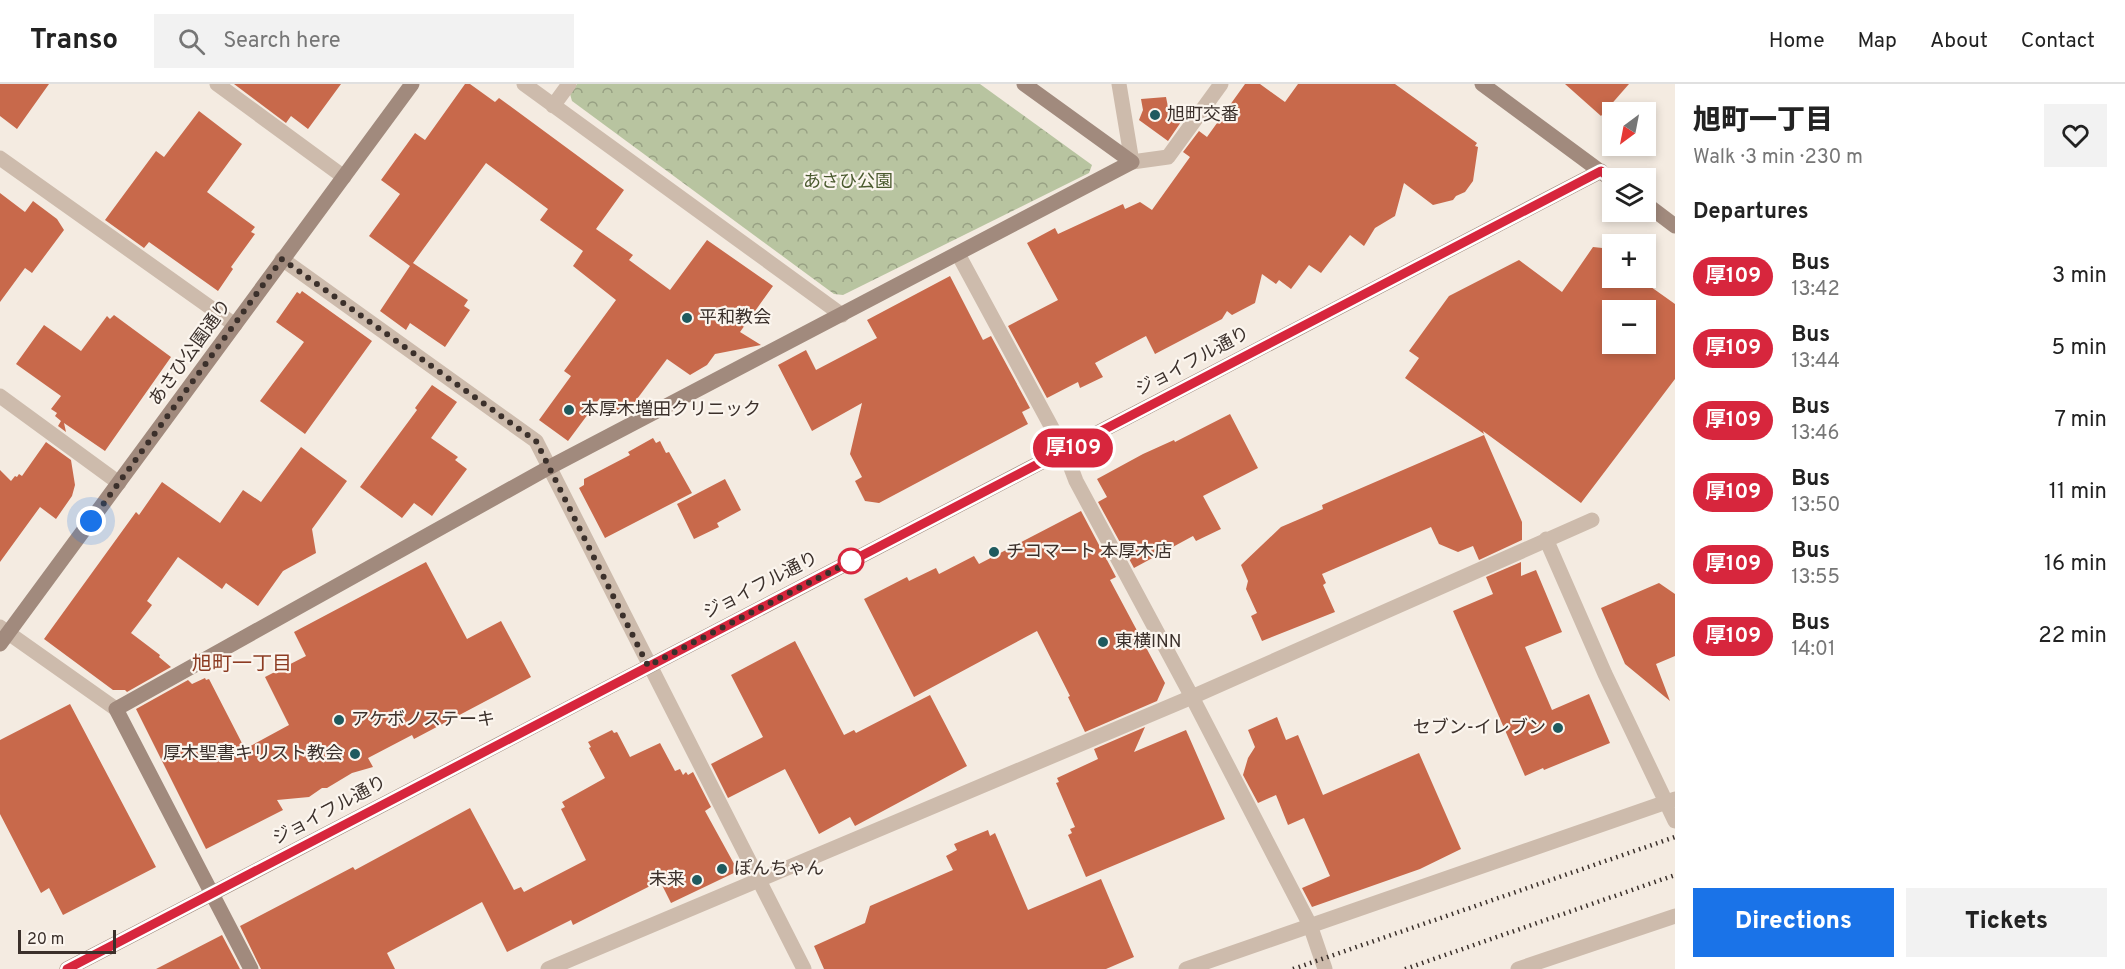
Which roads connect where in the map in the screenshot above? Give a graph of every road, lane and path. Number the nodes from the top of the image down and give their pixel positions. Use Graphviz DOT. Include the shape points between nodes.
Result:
graph roads {
  1 [pos="217,84"];
  2 [pos="412,84"];
  3 [pos="524,84"];
  4 [pos="569,84"];
  5 [pos="1024,84"];
  6 [pos="1119,84"];
  7 [pos="1221,84"];
  8 [pos="1482,84"];
  9 [pos="554,106"];
  10 [pos="0,158"];
  11 [pos="1132,162"];
  12 [pos="1602,171"];
  13 [pos="344,177"];
  14 [pos="1602,178"];
  15 [pos="1656,212"];
  16 [pos="1675,226"];
  17 [pos="957,254"];
  18 [pos="282,259"];
  19 [pos="842,315"];
  20 [pos="235,326"];
  21 [pos="0,396"];
  22 [pos="1065,452"];
  23 [pos="548,468"];
  24 [pos="119,483"];
  25 [pos="1592,520"];
  26 [pos="1546,539"];
  27 [pos="3,635"];
  28 [pos="648,666"];
  29 [pos="1192,698"];
  30 [pos="116,710"];
  31 [pos="1670,800"];
  32 [pos="1675,821"];
  33 [pos="759,881"];
  34 [pos="213,894"];
  35 [pos="1675,916"];
  36 [pos="1310,925"];
  37 [pos="67,969"];
  38 [pos="251,969"];
  39 [pos="548,969"];
  40 [pos="804,969"];
  41 [pos="1186,969"];
  42 [pos="1325,969"];
  43 [pos="1518,969"];
  1 -- 13 [label="street"];
  2 -- 13 [label="street, あさひ公園通り"];
  3 -- 9 [label="street"];
  4 -- 9 [label="street"];
  5 -- 11 [label="street"];
  6 -- 11 [label="street"];
  7 -- 11 [label="street" via="1168,156"];
  8 -- 12 [label="street"];
  9 -- 19 [label="street"];
  10 -- 20 [label="street"];
  11 -- 17 [label="street"];
  13 -- 18 [label="street, あさひ公園通り"];
  14 -- 22 [label="street, ジョイフル通り"];
  15 -- 16 [label="street"];
  17 -- 19 [label="street"];
  17 -- 22 [label="street"];
  18 -- 20 [label="street, あさひ公園通り"];
  18 -- 23 [label="street" via="536,441"];
  19 -- 23 [label="street"];
  20 -- 24 [label="street, あさひ公園通り"];
  21 -- 24 [label="street"];
  22 -- 28 [label="street, ジョイフル通り"];
  22 -- 29 [label="street" via="1076,481"];
  23 -- 28 [label="street"];
  23 -- 30 [label="street"];
  24 -- 27 [label="street, あさひ公園通り"];
  25 -- 26 [label="street"];
  26 -- 29 [label="street"];
  26 -- 31 [label="street" via="1605,674"];
  27 -- 30 [label="street"];
  28 -- 33 [label="street"];
  28 -- 34 [label="street, ジョイフル通り"];
  29 -- 33 [label="street"];
  29 -- 36 [label="street"];
  30 -- 34 [label="street"];
  31 -- 32 [label="street"];
  31 -- 36 [label="street"];
  33 -- 39 [label="street"];
  33 -- 40 [label="street"];
  34 -- 37 [label="street, ジョイフル通り"];
  34 -- 38 [label="street"];
  35 -- 43 [label="street"];
  36 -- 41 [label="street"];
  36 -- 42 [label="street"];
}
